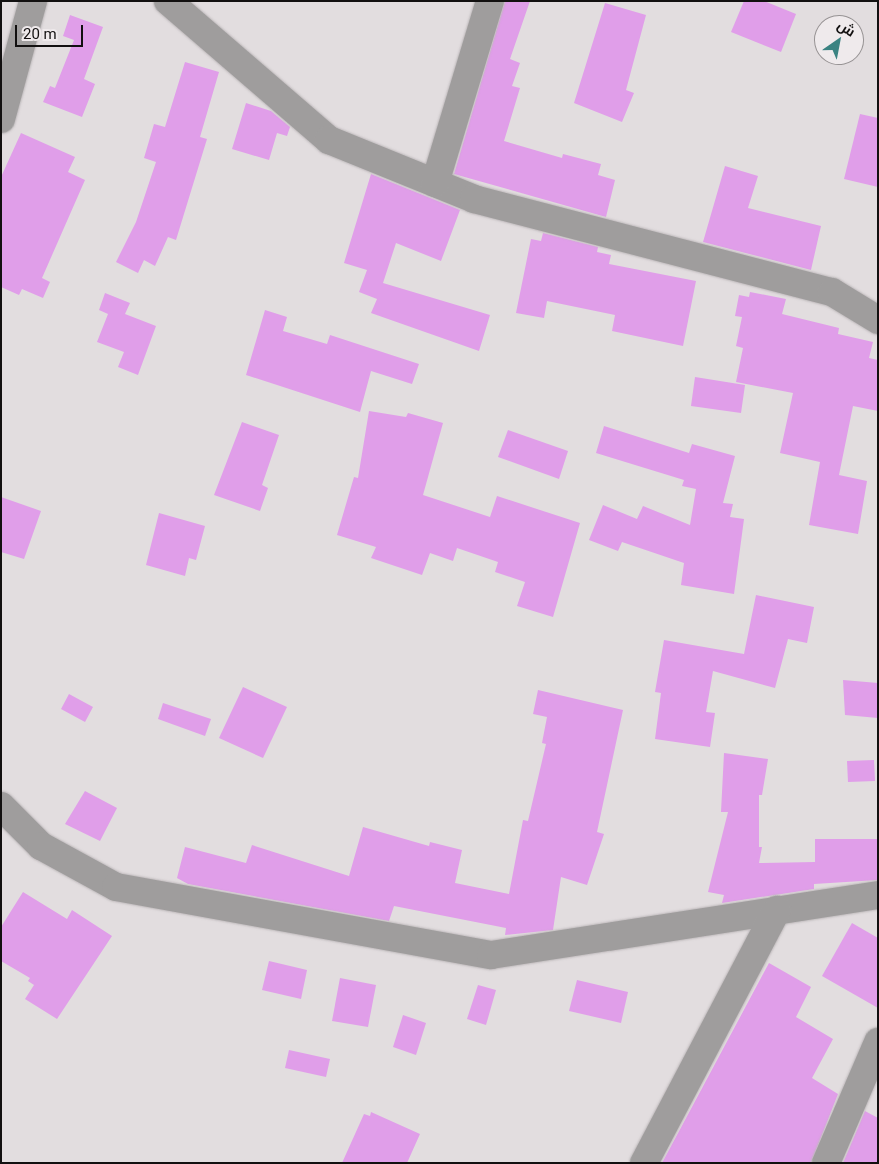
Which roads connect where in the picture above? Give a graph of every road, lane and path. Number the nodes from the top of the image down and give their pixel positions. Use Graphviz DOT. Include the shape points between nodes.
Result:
graph roads {
  1 [pos="33,1"];
  2 [pos="168,1"];
  3 [pos="490,1"];
  4 [pos="1,119"];
  5 [pos="435,183"];
  6 [pos="878,320"];
  7 [pos="1,806"];
  8 [pos="878,895"];
  9 [pos="777,910"];
  10 [pos="878,1042"];
  11 [pos="644,1163"];
  12 [pos="826,1163"];
  1 -- 4 [label="street"];
  2 -- 5 [label="street" via="328,140"];
  3 -- 5 [label="street"];
  5 -- 6 [label="street" via="474,199 832,292"];
  7 -- 9 [label="street" via="41,846 116,887 491,955"];
  8 -- 9 [label="street"];
  9 -- 11 [label="street"];
  10 -- 12 [label="street"];
}
